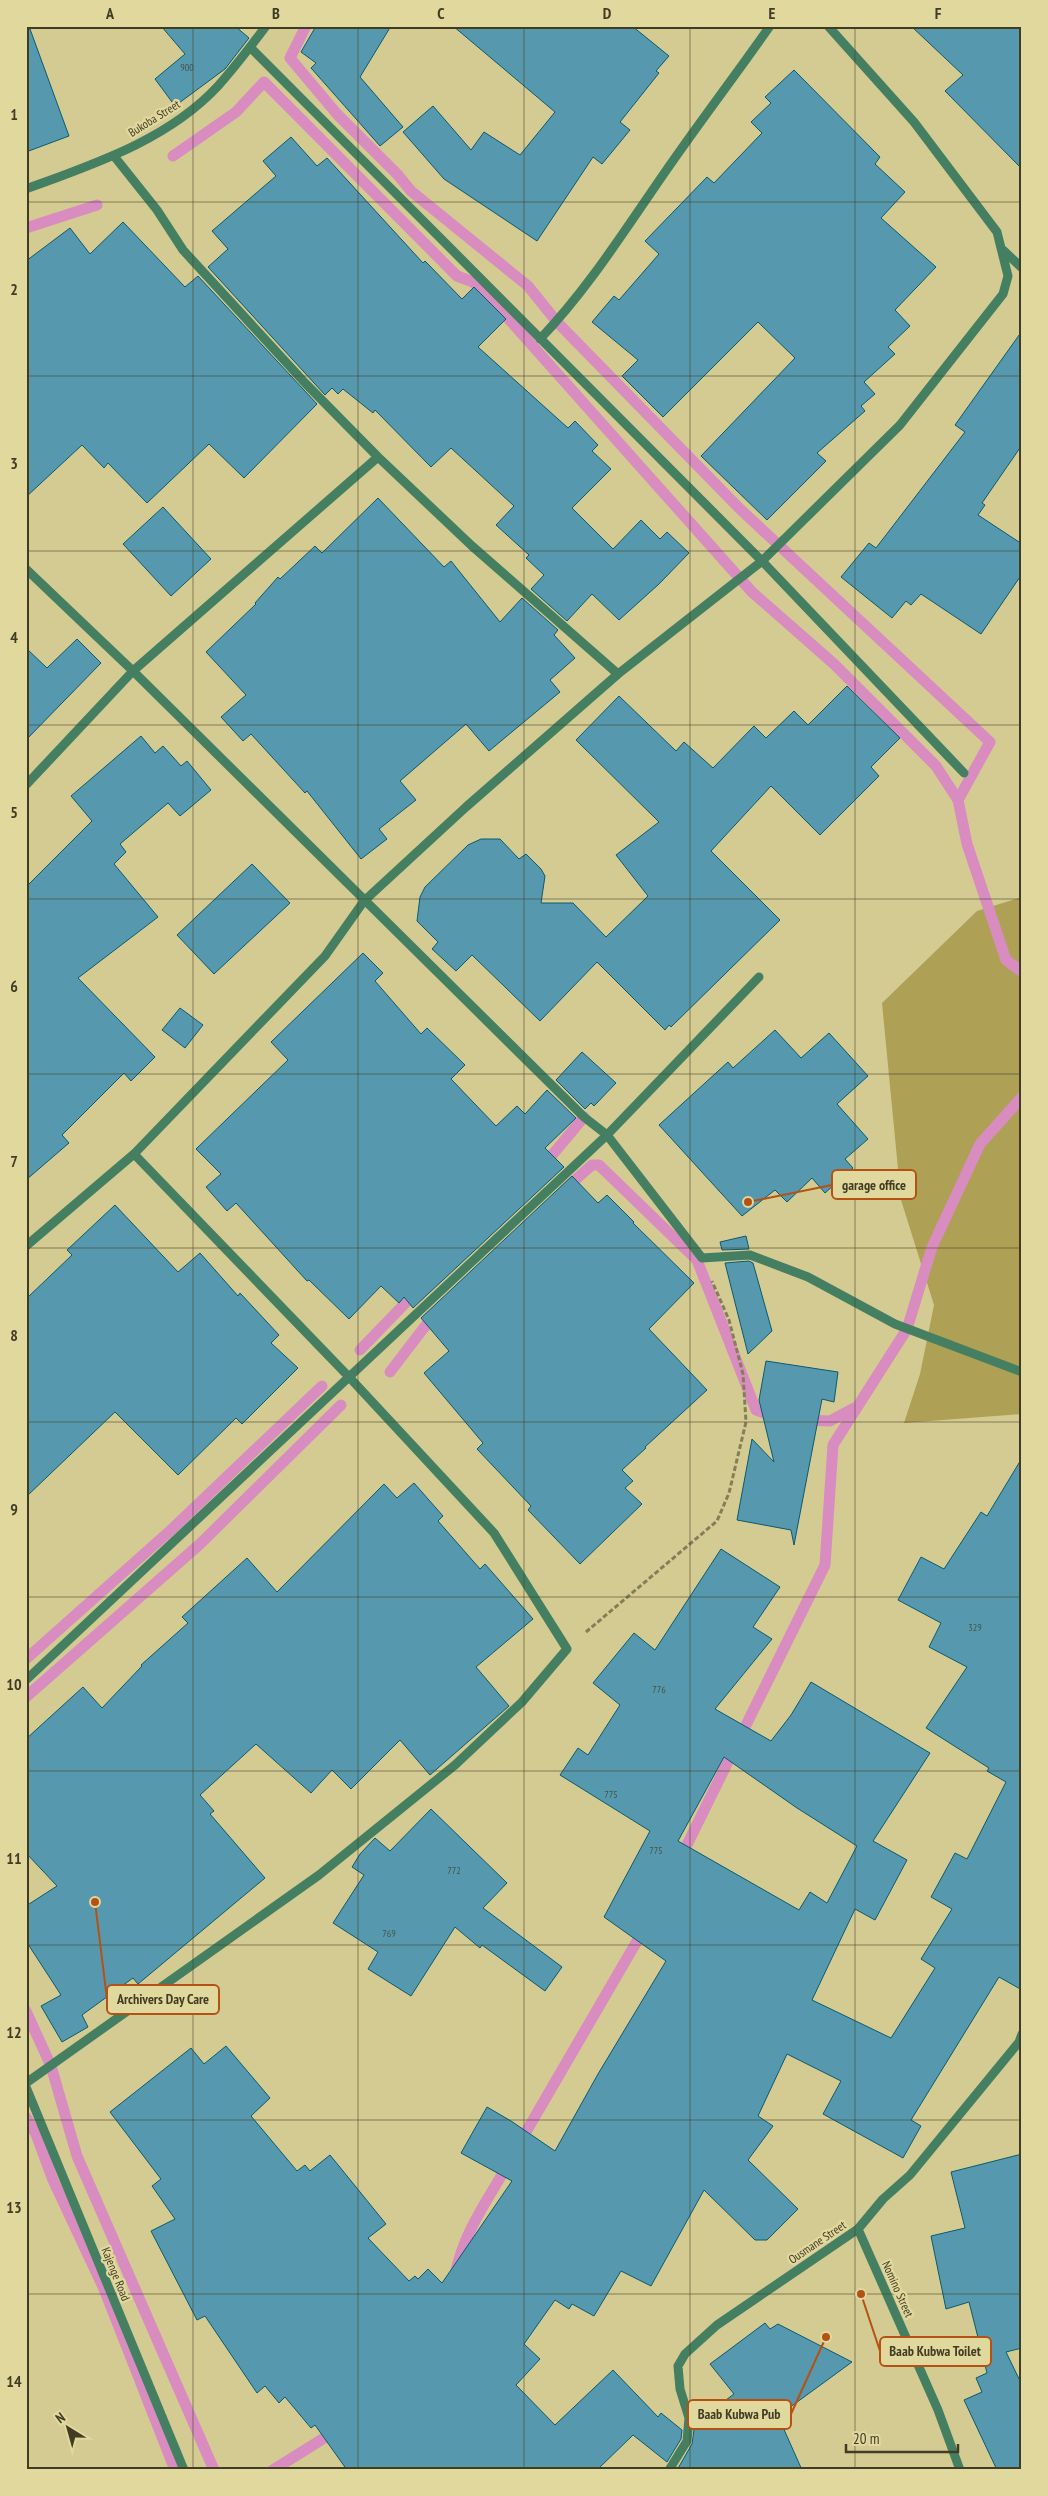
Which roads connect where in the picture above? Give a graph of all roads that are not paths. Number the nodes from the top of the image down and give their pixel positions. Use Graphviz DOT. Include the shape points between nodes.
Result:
graph roads {
  1 [pos="266,26"];
  2 [pos="770,26"];
  3 [pos="828,26"];
  4 [pos="250,47"];
  5 [pos="114,156"];
  6 [pos="26,189"];
  7 [pos="1003,250"];
  8 [pos="1022,268"];
  9 [pos="540,339"];
  10 [pos="378,458"];
  11 [pos="762,561"];
  12 [pos="26,568"];
  13 [pos="133,671"];
  14 [pos="618,674"];
  15 [pos="964,774"];
  16 [pos="26,785"];
  17 [pos="364,901"];
  18 [pos="759,977"];
  19 [pos="607,1135"];
  20 [pos="134,1154"];
  21 [pos="26,1246"];
  22 [pos="1022,1372"];
  23 [pos="350,1378"];
  24 [pos="26,1680"];
  25 [pos="1021,2042"];
  26 [pos="26,2083"];
  27 [pos="26,2087"];
  28 [pos="858,2229"];
  29 [pos="184,2470"];
  30 [pos="669,2470"];
  31 [pos="960,2470"];
  1 -- 4 [label="street, Bukoba Street"];
  2 -- 9 [label="street" via="620,238 557,322"];
  3 -- 7 [label="street" via="914,122 997,232"];
  4 -- 5 [label="street, Bukoba Street" via="218,87 184,116"];
  4 -- 9 [label="street"];
  5 -- 6 [label="street, Bukoba Street"];
  5 -- 10 [label="street" via="157,210 183,250"];
  7 -- 8 [label="street"];
  7 -- 11 [label="street" via="1008,276 1003,294 992,310 900,425"];
  9 -- 11 [label="street"];
  10 -- 13 [label="street"];
  10 -- 14 [label="street"];
  11 -- 14 [label="street"];
  11 -- 15 [label="street"];
  12 -- 13 [label="street"];
  13 -- 16 [label="street"];
  13 -- 17 [label="street"];
  14 -- 17 [label="street"];
  17 -- 19 [label="street" via="584,1117"];
  17 -- 20 [label="street" via="325,956"];
  18 -- 19 [label="street"];
  19 -- 22 [label="street" via="702,1258 750,1255 808,1277 895,1324"];
  19 -- 23 [label="street"];
  20 -- 21 [label="street"];
  20 -- 23 [label="street"];
  23 -- 24 [label="street"];
  23 -- 26 [label="street" via="494,1533 566,1649 522,1702 469,1752 342,1856"];
  25 -- 28 [label="street, Ousmane Street" via="910,2175"];
  27 -- 29 [label="street, Kajenge Road"];
  28 -- 30 [label="street, Ousmane Street" via="717,2325 685,2354 678,2366 680,2389 689,2418 687,2441"];
  28 -- 31 [label="street, Nomino Street" via="938,2410"];
}
